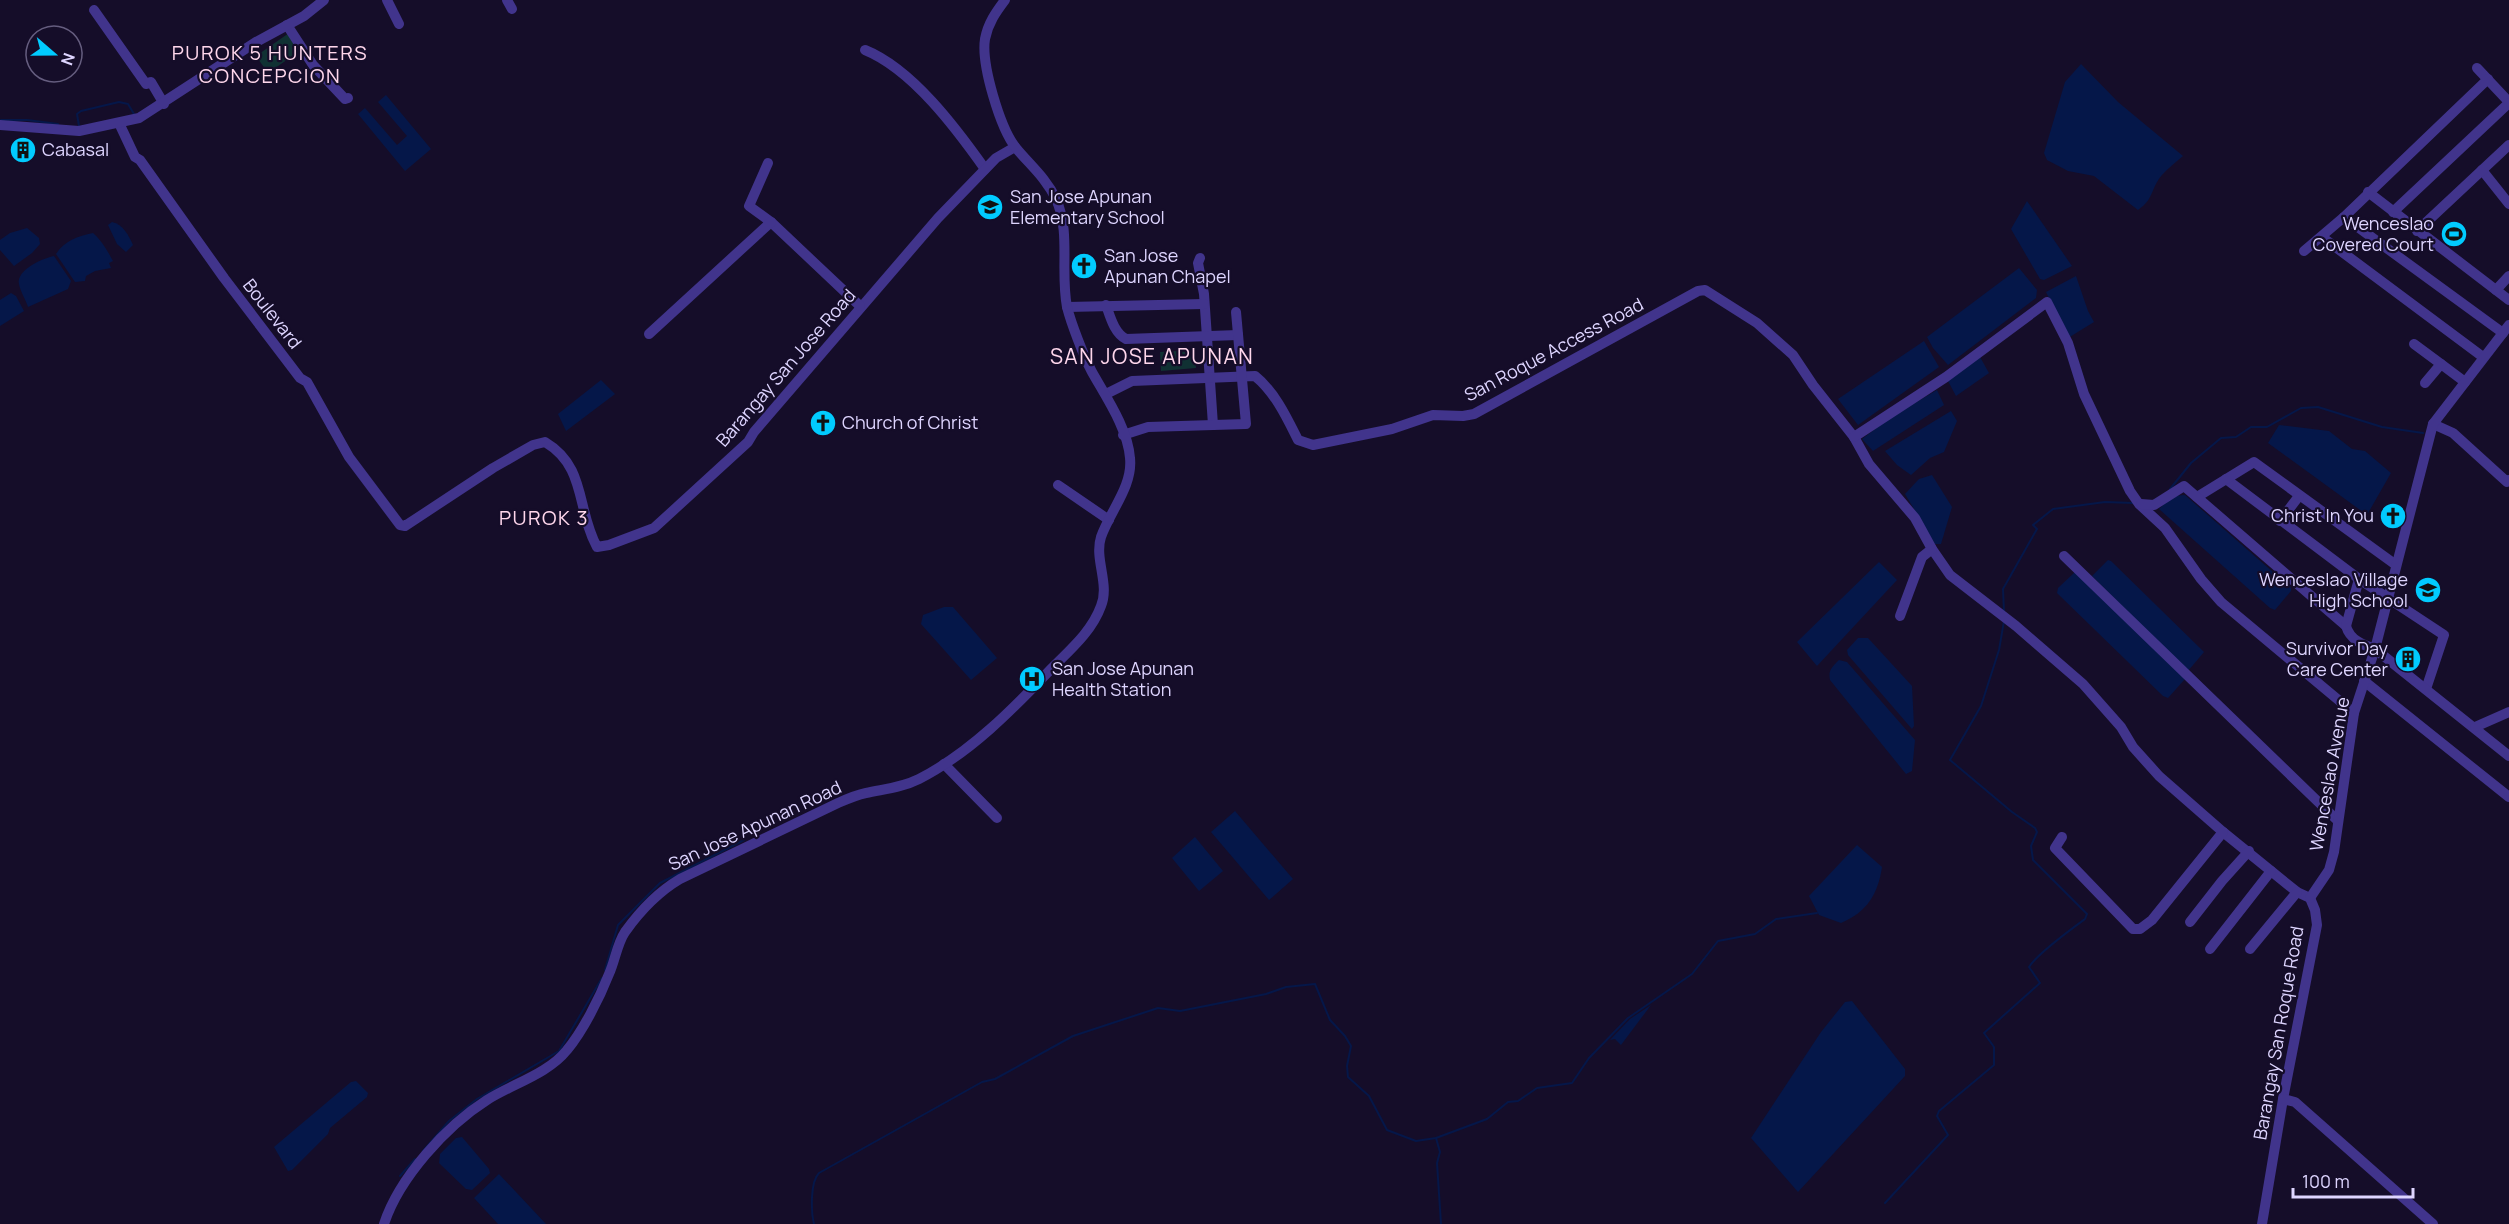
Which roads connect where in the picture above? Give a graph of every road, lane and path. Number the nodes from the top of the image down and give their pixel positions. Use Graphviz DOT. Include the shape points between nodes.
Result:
graph roads {
  1 [pos="324,0"];
  2 [pos="387,0"];
  3 [pos="1005,0"];
  4 [pos="94,10"];
  5 [pos="399,24"];
  6 [pos="287,25"];
  7 [pos="865,50"];
  8 [pos="2477,68"];
  9 [pos="2488,79"];
  10 [pos="348,98"];
  11 [pos="162,102"];
  12 [pos="2509,103"];
  13 [pos="119,123"];
  14 [pos="0,125"];
  15 [pos="1015,147"];
  16 [pos="2509,147"];
  17 [pos="768,163"];
  18 [pos="985,169"];
  19 [pos="2482,170"];
  20 [pos="2368,192"];
  21 [pos="2509,204"];
  22 [pos="2393,212"];
  23 [pos="2344,217"];
  24 [pos="771,222"];
  25 [pos="2417,231"];
  26 [pos="2322,237"];
  27 [pos="2304,251"];
  28 [pos="1200,258"];
  29 [pos="2509,276"];
  30 [pos="2496,291"];
  31 [pos="2509,300"];
  32 [pos="1204,304"];
  33 [pos="1106,305"];
  34 [pos="860,306"];
  35 [pos="1067,307"];
  36 [pos="1236,312"];
  37 [pos="2506,329"];
  38 [pos="650,334"];
  39 [pos="1238,334"];
  40 [pos="1206,335"];
  41 [pos="2414,344"];
  42 [pos="2483,357"];
  43 [pos="2441,364"];
  44 [pos="1240,377"];
  45 [pos="1209,378"];
  46 [pos="2465,382"];
  47 [pos="2426,383"];
  48 [pos="1106,394"];
  49 [pos="2433,424"];
  50 [pos="1213,425"];
  51 [pos="1123,435"];
  52 [pos="1854,437"];
  53 [pos="571,466"];
  54 [pos="2226,479"];
  55 [pos="2509,480"];
  56 [pos="1058,485"];
  57 [pos="2299,496"];
  58 [pos="2197,497"];
  59 [pos="2141,504"];
  60 [pos="1109,520"];
  61 [pos="2280,520"];
  62 [pos="1932,549"];
  63 [pos="2064,556"];
  64 [pos="2396,565"];
  65 [pos="2359,579"];
  66 [pos="2388,598"];
  67 [pos="1900,616"];
  68 [pos="2346,626"];
  69 [pos="2375,649"];
  70 [pos="2364,681"];
  71 [pos="2426,689"];
  72 [pos="2354,713"];
  73 [pos="2508,714"];
  74 [pos="2475,727"];
  75 [pos="2509,756"];
  76 [pos="944,764"];
  77 [pos="2509,797"];
  78 [pos="997,818"];
  79 [pos="2338,821"];
  80 [pos="2223,832"];
  81 [pos="2062,837"];
  82 [pos="2249,851"];
  83 [pos="2271,871"];
  84 [pos="2297,892"];
  85 [pos="2310,898"];
  86 [pos="2190,922"];
  87 [pos="2210,949"];
  88 [pos="2250,949"];
  89 [pos="2283,1099"];
  90 [pos="384,1224"];
  91 [pos="2262,1224"];
  92 [pos="2433,1224"];
  1 -- 6 [label="street"];
  2 -- 5 [label="street"];
  3 -- 15 [label="street, San Jose Apunan Road" via="991,20 984,41 991,90"];
  4 -- 11 [label="street" via="146,84 151,82"];
  6 -- 10 [label="street" via="313,65"];
  6 -- 11 [label="street"];
  7 -- 18 [label="street" via="881,56 933,102"];
  8 -- 9 [label="street"];
  9 -- 12 [label="street"];
  9 -- 20 [label="street"];
  11 -- 13 [label="street" via="139,118"];
  12 -- 22 [label="street"];
  13 -- 14 [label="street" via="79,130"];
  13 -- 53 [label="street, Boulevard" via="135,157 300,378 307,382 349,456 400,525 405,526 533,445 545,442 558,449"];
  15 -- 18 [label="street, Barangay San Jose Road"];
  15 -- 35 [label="street, San Jose Apunan Road" via="1046,183 1064,220"];
  16 -- 19 [label="street"];
  17 -- 24 [label="street" via="749,206"];
  18 -- 34 [label="street, Barangay San Jose Road"];
  19 -- 21 [label="street"];
  19 -- 25 [label="street"];
  20 -- 22 [label="street"];
  20 -- 23 [label="street"];
  22 -- 25 [label="street"];
  23 -- 26 [label="street"];
  23 -- 37 [label="street"];
  24 -- 34 [label="street"];
  24 -- 38 [label="street"];
  25 -- 30 [label="street"];
  26 -- 27 [label="street"];
  26 -- 42 [label="street"];
  28 -- 32 [label="street"];
  29 -- 30 [label="street"];
  30 -- 31 [label="street"];
  32 -- 33 [label="street"];
  32 -- 40 [label="street"];
  33 -- 35 [label="street"];
  33 -- 40 [label="street" via="1126,339"];
  34 -- 53 [label="street, Barangay San Jose Road" via="748,442 654,528 597,547"];
  35 -- 48 [label="street, San Jose Apunan Road" via="1091,370"];
  36 -- 39 [label="street"];
  37 -- 42 [label="street, Wenceslao Avenue"];
  39 -- 40 [label="street"];
  39 -- 44 [label="street"];
  40 -- 45 [label="street"];
  41 -- 43 [label="street"];
  42 -- 46 [label="street, Wenceslao Avenue"];
  43 -- 46 [label="street"];
  43 -- 47 [label="street"];
  44 -- 45 [label="street, San Roque Access Road"];
  44 -- 50 [label="street" via="1246,424"];
  44 -- 52 [label="street, San Roque Access Road" via="1255,376 1263,382 1298,440 1313,445 1392,429 1433,415 1474,414 1688,295 1705,290 1780,342"];
  45 -- 48 [label="street, San Roque Access Road" via="1132,381"];
  45 -- 50 [label="street"];
  46 -- 49 [label="street, Wenceslao Avenue"];
  48 -- 51 [label="street, San Jose Apunan Road"];
  49 -- 55 [label="street" via="2453,433"];
  49 -- 64 [label="street, Wenceslao Avenue"];
  50 -- 51 [label="street" via="1148,427"];
  51 -- 60 [label="street, San Jose Apunan Road" via="1130,457 1129,477"];
  52 -- 59 [label="street" via="1946,377 2047,302 2111,453"];
  52 -- 62 [label="street, San Roque Access Road" via="1869,464 1915,518"];
  54 -- 57 [label="street" via="2254,462"];
  54 -- 58 [label="street"];
  54 -- 61 [label="street"];
  56 -- 60 [label="street"];
  57 -- 61 [label="street"];
  57 -- 64 [label="street"];
  58 -- 59 [label="street" via="2184,486 2154,505"];
  58 -- 68 [label="street"];
  59 -- 72 [label="street" via="2165,528 2221,602"];
  60 -- 76 [label="street, San Jose Apunan Road" via="1099,548 1103,598 1091,626 1020,702"];
  61 -- 65 [label="street"];
  62 -- 67 [label="street" via="1922,557"];
  62 -- 80 [label="street" via="1950,575 2083,684 2138,754"];
  63 -- 79 [label="street"];
  64 -- 66 [label="street, Wenceslao Avenue"];
  65 -- 66 [label="street"];
  65 -- 68 [label="street"];
  66 -- 69 [label="street, Wenceslao Avenue"];
  66 -- 71 [label="street" via="2444,635"];
  68 -- 69 [label="street" via="2360,644"];
  69 -- 70 [label="street, Wenceslao Avenue"];
  69 -- 71 [label="street"];
  70 -- 72 [label="street, Wenceslao Avenue"];
  70 -- 77 [label="street"];
  71 -- 74 [label="street"];
  72 -- 79 [label="street, Wenceslao Avenue"];
  73 -- 74 [label="street"];
  74 -- 75 [label="street"];
  76 -- 78 [label="street"];
  76 -- 90 [label="street, San Jose Apunan Road" via="898,788 863,793 838,803 661,890 624,933 609,976 567,1050 554,1062 486,1101 440,1140 409,1176"];
  79 -- 85 [label="street, Wenceslao Avenue" via="2329,870"];
  80 -- 81 [label="street" via="2152,920 2140,929 2133,929 2055,848"];
  80 -- 82 [label="street"];
  82 -- 83 [label="street"];
  82 -- 86 [label="street"];
  83 -- 84 [label="street"];
  83 -- 87 [label="street"];
  84 -- 85 [label="street"];
  84 -- 88 [label="street"];
  85 -- 89 [label="street, Barangay San Roque Road" via="2316,925"];
  89 -- 91 [label="street, Barangay San Roque Road"];
  89 -- 92 [label="street" via="2295,1102"];
}
